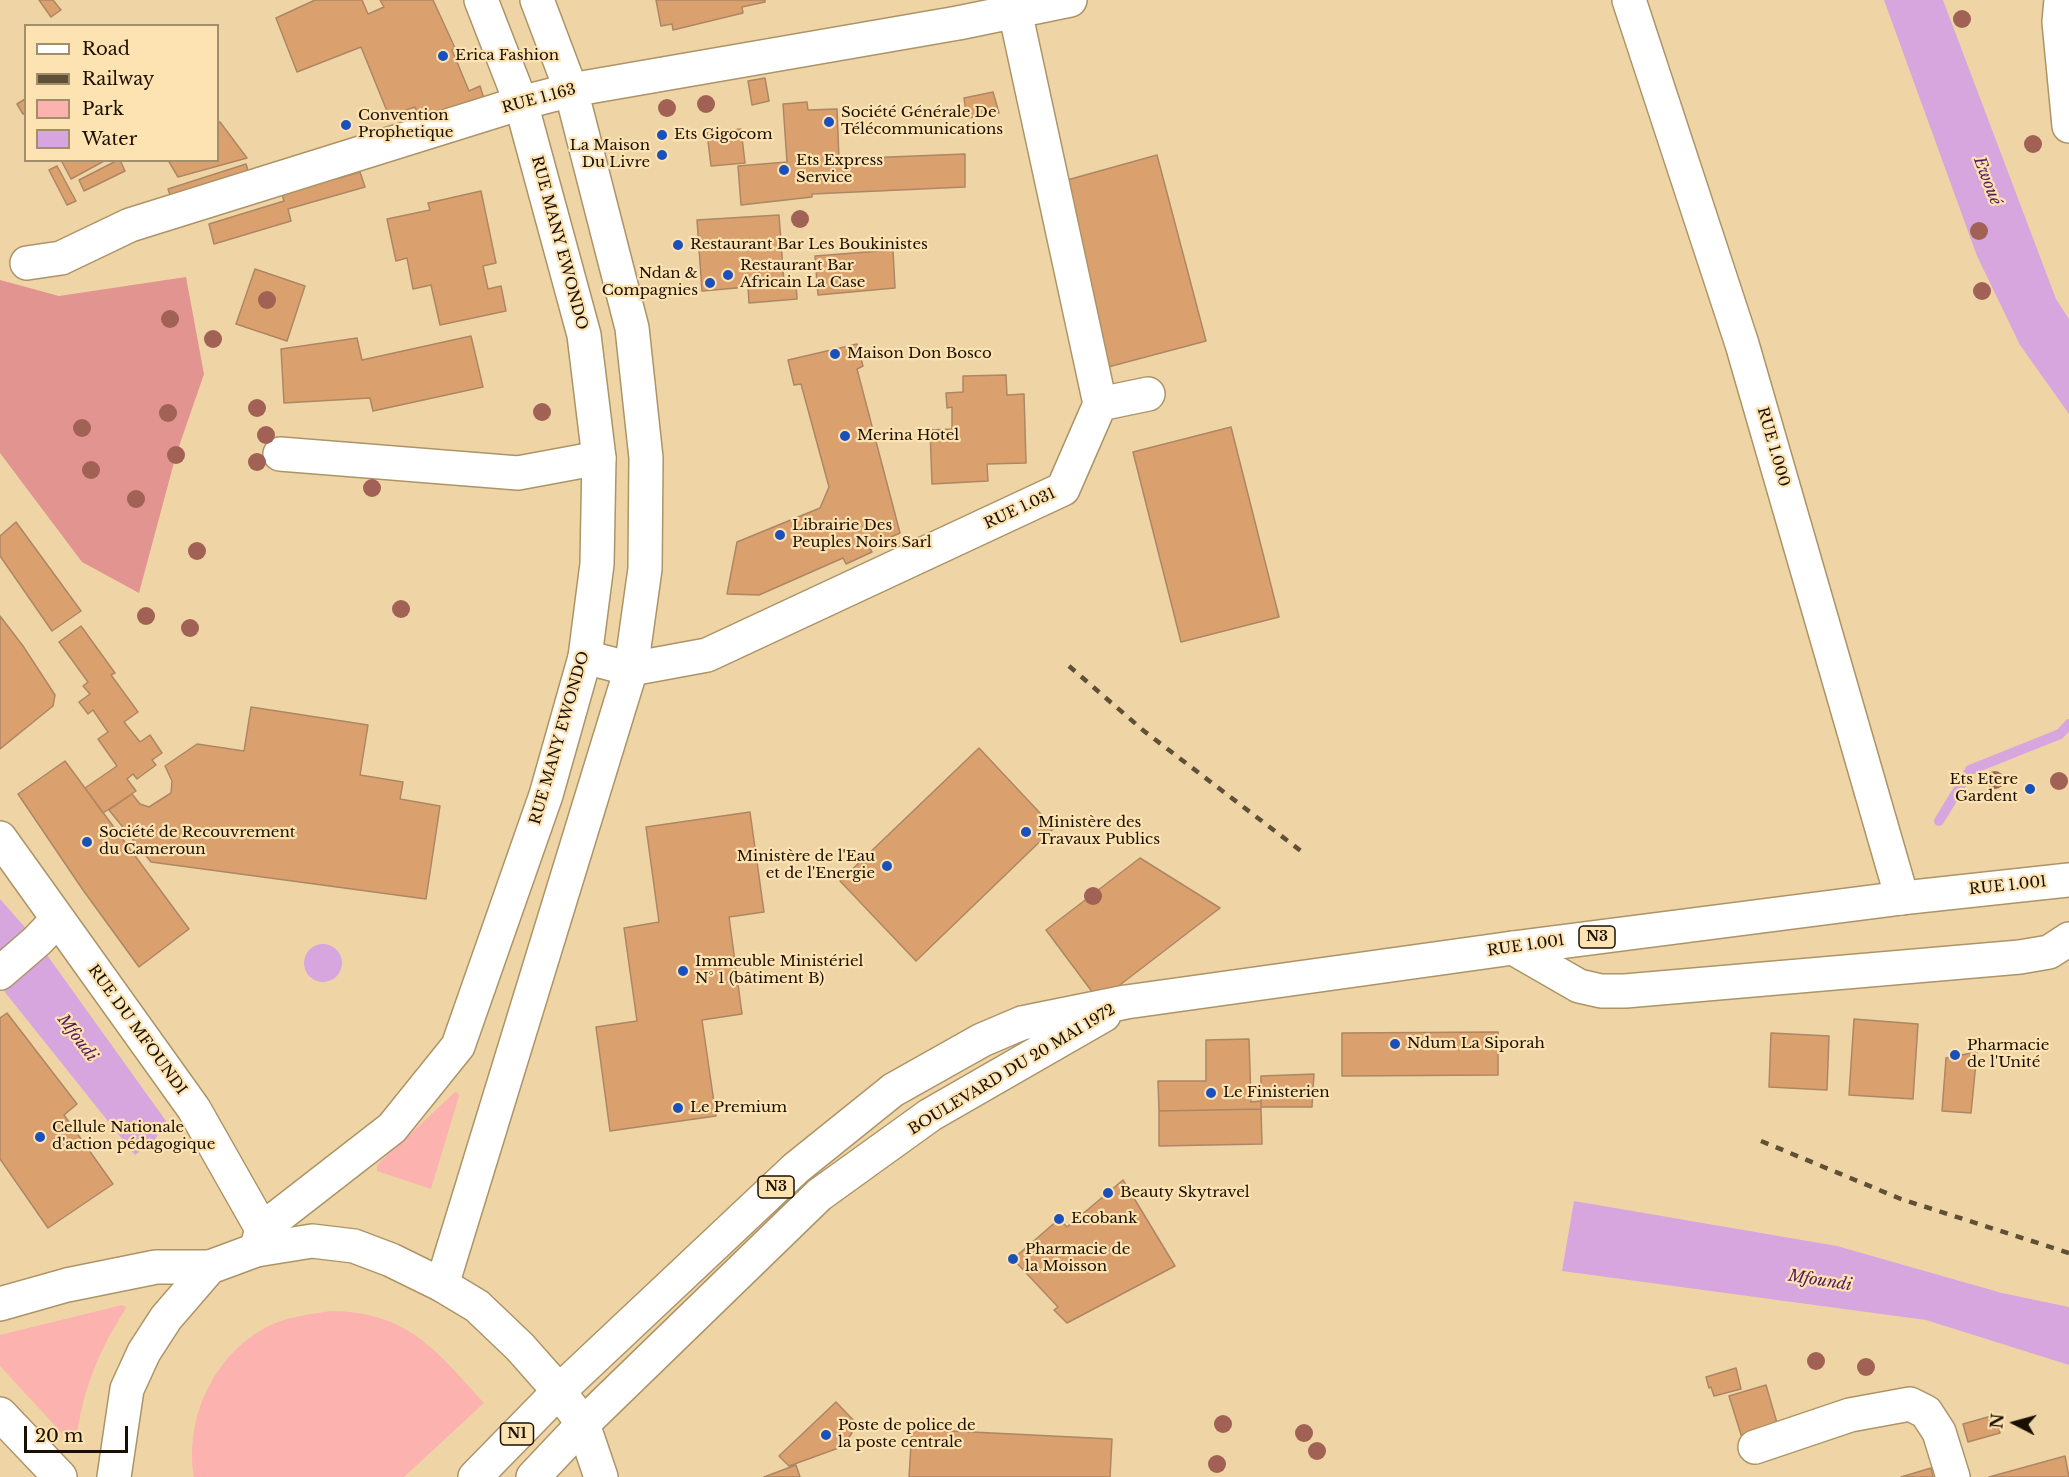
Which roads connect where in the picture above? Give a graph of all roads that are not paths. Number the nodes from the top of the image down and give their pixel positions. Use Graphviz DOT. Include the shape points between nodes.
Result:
graph roads {
  1 [pos="481,0"];
  2 [pos="537,0"];
  3 [pos="1070,0"];
  4 [pos="1629,0"];
  5 [pos="2061,0"];
  6 [pos="1015,11"];
  7 [pos="956,12"];
  8 [pos="571,90"];
  9 [pos="521,103"];
  10 [pos="2069,126"];
  11 [pos="27,263"];
  12 [pos="1148,394"];
  13 [pos="1100,404"];
  14 [pos="280,454"];
  15 [pos="599,458"];
  16 [pos="585,657"];
  17 [pos="631,669"];
  18 [pos="0,838"];
  19 [pos="2069,880"];
  20 [pos="1902,898"];
  21 [pos="47,930"];
  22 [pos="2069,939"];
  23 [pos="1513,948"];
  24 [pos="0,973"];
  25 [pos="1126,1002"];
  26 [pos="259,1239"];
  27 [pos="210,1267"];
  28 [pos="442,1285"];
  29 [pos="0,1304"];
  30 [pos="559,1391"];
  31 [pos="0,1414"];
  32 [pos="583,1424"];
  33 [pos="1755,1447"];
  34 [pos="60,1477"];
  35 [pos="114,1477"];
  36 [pos="475,1477"];
  37 [pos="533,1477"];
  38 [pos="601,1477"];
  39 [pos="1953,1477"];
  1 -- 9 [label="main road, RUE MANY EWONDO"];
  2 -- 8 [label="main road"];
  3 -- 6 [label="main road, RUE 1.163"];
  4 -- 20 [label="main road, RUE 1.000" via="1742,344"];
  5 -- 10 [label="main road" via="2059,22"];
  6 -- 7 [label="main road, RUE 1.163"];
  6 -- 13 [label="main road"];
  7 -- 8 [label="main road, RUE 1.163"];
  8 -- 9 [label="main road, RUE 1.163"];
  8 -- 17 [label="main road" via="632,328 646,459 645,569"];
  9 -- 11 [label="main road, RUE 1.163" via="130,225 61,258"];
  9 -- 15 [label="main road, RUE MANY EWONDO" via="584,335"];
  12 -- 13 [label="main road"];
  13 -- 17 [label="main road, RUE 1.031" via="1063,489 707,655"];
  14 -- 15 [label="main road" via="518,473"];
  15 -- 16 [label="main road, RUE MANY EWONDO" via="597,564"];
  16 -- 17 [label="main road, RUE 1.031"];
  16 -- 26 [label="main road, RUE MANY EWONDO" via="546,795 458,1046 392,1128"];
  17 -- 28 [label="main road"];
  18 -- 21 [label="main road, RUE DU MFOUNDI"];
  19 -- 20 [label="main road, RUE 1.001 / N3"];
  20 -- 23 [label="main road, RUE 1.001 / N3"];
  21 -- 24 [label="main road"];
  21 -- 26 [label="main road, RUE DU MFOUNDI" via="194,1108"];
  22 -- 23 [label="main road" via="2049,952 2020,957 1625,991 1579,986"];
  23 -- 25 [label="main road, RUE 1.001 / N3"];
  25 -- 30 [label="main road, BOULEVARD DU 20 MAI 1972 / N3" via="1022,1023 982,1040 893,1090 796,1168"];
  25 -- 32 [label="main road, BOULEVARD DU 20 MAI 1972 / N3" via="930,1115 819,1195"];
  26 -- 27 [label="main road"];
  26 -- 28 [label="main road" via="354,1246"];
  27 -- 29 [label="main road" via="156,1267 67,1285"];
  27 -- 35 [label="main road" via="166,1318 127,1389"];
  28 -- 30 [label="main road" via="477,1306"];
  30 -- 32 [label="main road"];
  30 -- 36 [label="main road, BOULEVARD DU 20 MAI 1972 / N1"];
  31 -- 34 [label="main road"];
  32 -- 37 [label="main road, N1"];
  32 -- 38 [label="main road"];
  33 -- 39 [label="main road" via="1850,1415 1910,1404 1926,1412 1940,1432"];
}
